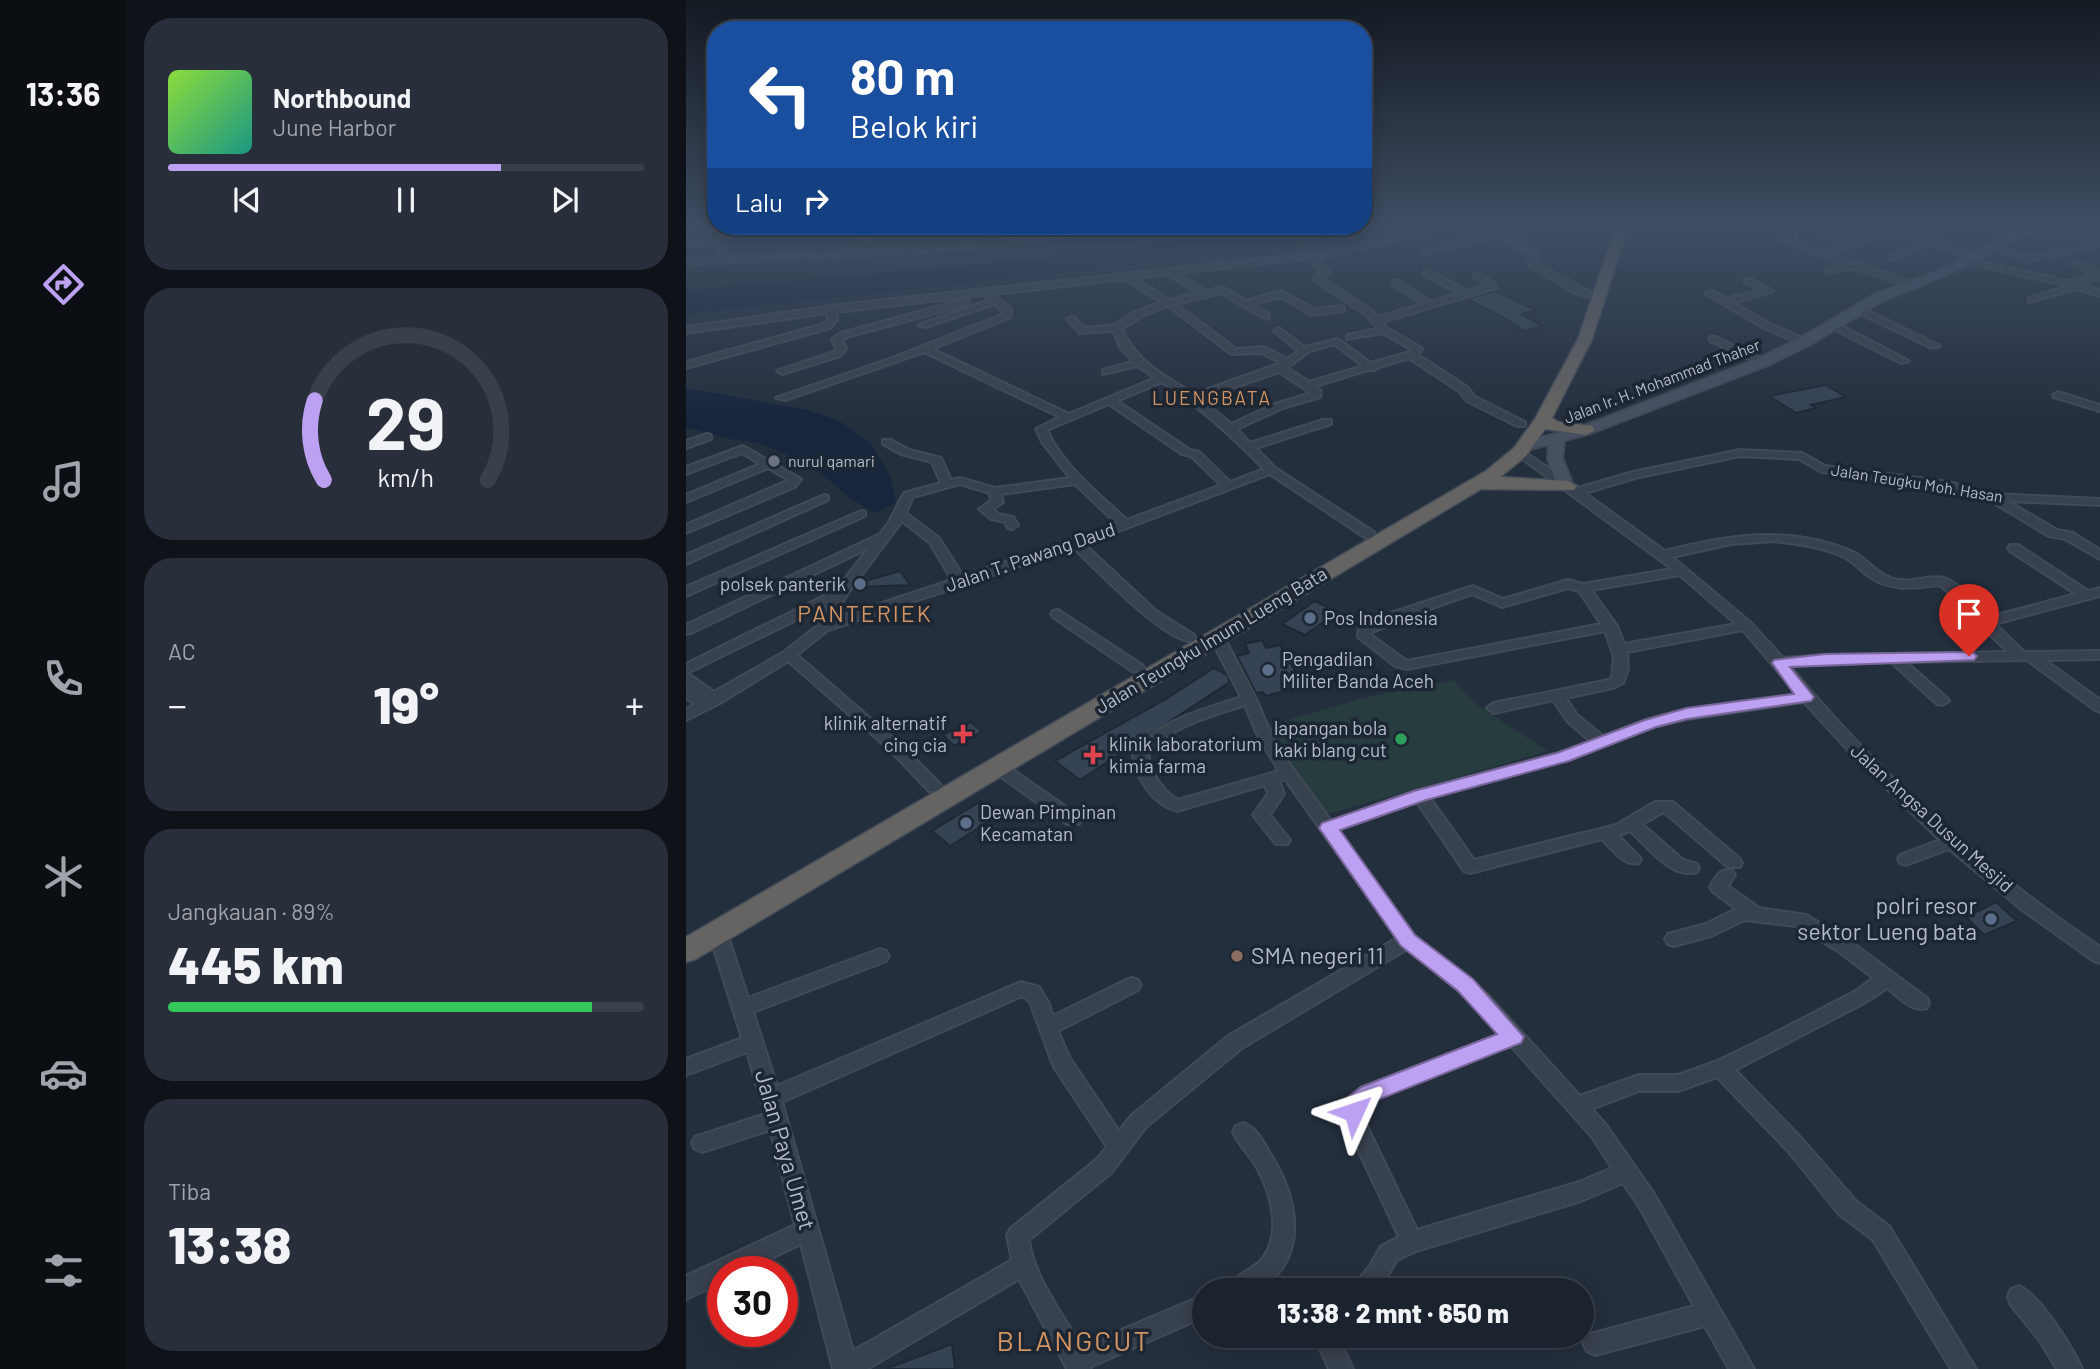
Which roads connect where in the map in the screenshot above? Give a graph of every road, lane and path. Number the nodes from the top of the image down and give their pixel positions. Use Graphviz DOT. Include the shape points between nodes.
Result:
graph roads {
  1 [pos="1028,291"];
  2 [pos="1149,291"];
  3 [pos="1200,291"];
  4 [pos="1220,291"];
  5 [pos="1226,291"];
  6 [pos="1335,291"];
  7 [pos="1408,291"];
  8 [pos="1459,291"];
  9 [pos="1478,291"];
  10 [pos="1578,291"];
  11 [pos="1590,291"];
  12 [pos="1601,291"];
  13 [pos="1769,291"];
  14 [pos="1897,291"];
  15 [pos="2056,291"];
  16 [pos="1709,293"];
  17 [pos="1205,294"];
  18 [pos="1589,294"];
  19 [pos="1466,295"];
  20 [pos="991,297"];
  21 [pos="2032,300"];
  22 [pos="1726,302"];
  23 [pos="1248,303"];
  24 [pos="1171,304"];
  25 [pos="1430,304"];
  26 [pos="831,309"];
  27 [pos="1341,309"];
  28 [pos="1857,309"];
  29 [pos="1266,316"];
  30 [pos="1071,319"];
  31 [pos="1378,320"];
  32 [pos="923,325"];
  33 [pos="1833,325"];
  34 [pos="1117,328"];
  35 [pos="686,330"];
  36 [pos="1384,330"];
  37 [pos="1902,330"];
  38 [pos="1279,331"];
  39 [pos="1713,339"];
  40 [pos="1335,341"];
  41 [pos="1864,341"];
  42 [pos="1804,342"];
  43 [pos="1936,346"];
  44 [pos="925,349"];
  45 [pos="1573,349"];
  46 [pos="1304,351"];
  47 [pos="1413,356"];
  48 [pos="1904,361"];
  49 [pos="1763,362"];
  50 [pos="1139,363"];
  51 [pos="686,365"];
  52 [pos="1283,365"];
  53 [pos="1372,368"];
  54 [pos="782,371"];
  55 [pos="1106,372"];
  56 [pos="1161,379"];
  57 [pos="1308,385"];
  58 [pos="2058,395"];
  59 [pos="781,398"];
  60 [pos="1193,398"];
  61 [pos="1111,401"];
  62 [pos="2100,408"];
  63 [pos="1068,417"];
  64 [pos="1543,419"];
  65 [pos="1327,422"];
  66 [pos="1521,424"];
  67 [pos="1230,428"];
  68 [pos="1586,430"];
  69 [pos="1557,439"];
  70 [pos="887,442"];
  71 [pos="1248,447"];
  72 [pos="1522,449"];
  73 [pos="769,464"];
  74 [pos="1271,470"];
  75 [pos="686,471"];
  76 [pos="1078,480"];
  77 [pos="947,483"];
  78 [pos="1477,484"];
  79 [pos="1228,486"];
  80 [pos="1569,487"];
  81 [pos="995,491"];
  82 [pos="1993,497"];
  83 [pos="824,498"];
  84 [pos="686,499"];
  85 [pos="2100,502"];
  86 [pos="2085,503"];
  87 [pos="861,513"];
  88 [pos="899,513"];
  89 [pos="2100,513"];
  90 [pos="1124,524"];
  91 [pos="1012,525"];
  92 [pos="686,528"];
  93 [pos="1370,535"];
  94 [pos="884,536"];
  95 [pos="1076,543"];
  96 [pos="2014,548"];
  97 [pos="2100,555"];
  98 [pos="1661,556"];
  99 [pos="1341,557"];
  100 [pos="686,560"];
  101 [pos="1683,571"];
  102 [pos="960,582"];
  103 [pos="1583,588"];
  104 [pos="686,592"];
  105 [pos="841,593"];
  106 [pos="2094,594"];
  107 [pos="1058,614"];
  108 [pos="1993,619"];
  109 [pos="1610,626"];
  110 [pos="1746,626"];
  111 [pos="824,627"];
  112 [pos="686,630"];
  113 [pos="1217,637"];
  114 [pos="1189,638"];
  115 [pos="1618,649"];
  116 [pos="789,655"];
  117 [pos="2024,655"];
  118 [pos="2100,655"];
  119 [pos="1894,658"];
  120 [pos="1779,663"];
  121 [pos="1137,668"];
  122 [pos="686,669"];
  123 [pos="686,677"];
  124 [pos="686,691"];
  125 [pos="1557,695"];
  126 [pos="1805,697"];
  127 [pos="1250,699"];
  128 [pos="1942,701"];
  129 [pos="711,702"];
  130 [pos="2100,707"];
  131 [pos="1494,708"];
  132 [pos="686,715"];
  133 [pos="1602,743"];
  134 [pos="998,767"];
  135 [pos="1279,776"];
  136 [pos="934,787"];
  137 [pos="1420,796"];
  138 [pos="1073,820"];
  139 [pos="1631,823"];
  140 [pos="1328,828"];
  141 [pos="1605,833"];
  142 [pos="1282,840"];
  143 [pos="1953,841"];
  144 [pos="1633,859"];
  145 [pos="1906,859"];
  146 [pos="1691,868"];
  147 [pos="1753,913"];
  148 [pos="718,933"];
  149 [pos="686,934"];
  150 [pos="1674,939"];
  151 [pos="1408,940"];
  152 [pos="686,951"];
  153 [pos="880,956"];
  154 [pos="2100,956"];
  155 [pos="1887,978"];
  156 [pos="1132,985"];
  157 [pos="1920,1003"];
  158 [pos="743,1009"];
  159 [pos="1047,1028"];
  160 [pos="1513,1037"];
  161 [pos="753,1042"];
  162 [pos="686,1067"];
  163 [pos="1721,1068"];
  164 [pos="771,1098"];
  165 [pos="1577,1106"];
  166 [pos="778,1119"];
  167 [pos="1243,1132"];
  168 [pos="702,1143"];
  169 [pos="1118,1148"];
  170 [pos="1626,1172"];
  171 [pos="809,1229"];
  172 [pos="1412,1242"];
  173 [pos="1023,1265"];
  174 [pos="1254,1278"];
  175 [pos="1375,1278"];
  176 [pos="686,1288"];
  177 [pos="2019,1297"];
  178 [pos="1192,1312"];
  179 [pos="1712,1313"];
  180 [pos="1595,1343"];
  181 [pos="1331,1348"];
  182 [pos="1077,1365"];
  183 [pos="845,1369"];
  184 [pos="1341,1369"];
  185 [pos="1742,1369"];
  186 [pos="1964,1369"];
  187 [pos="2070,1369"];
  1 -- 20 [label="street"];
  2 -- 24 [label="street"];
  3 -- 17 [label="street"];
  4 -- 17 [label="street"];
  5 -- 23 [label="street"];
  6 -- 31 [label="street"];
  7 -- 25 [label="street"];
  8 -- 19 [label="street"];
  9 -- 19 [label="street"];
  10 -- 18 [label="street"];
  11 -- 18 [label="highway, Jalan Teungku Imum Lueng Bata"];
  12 -- 45 [label="highway, Jalan Teungku Imum Lueng Bata" via="1587,334"];
  13 -- 22 [label="street"];
  14 -- 28 [label="main road, Jalan Ir. H. Mohammad Thaher"];
  15 -- 21 [label="street"];
  16 -- 22 [label="street"];
  17 -- 24 [label="street"];
  18 -- 45 [label="highway, Jalan Teungku Imum Lueng Bata"];
  19 -- 25 [label="street"];
  20 -- 26 [label="street"];
  20 -- 32 [label="street"];
  20 -- 44 [label="street" via="1008,315"];
  20 -- 54 [label="street" via="844,335 837,339 841,349 837,354"];
  22 -- 42 [label="street"];
  23 -- 27 [label="street" via="1282,294 1311,312"];
  23 -- 29 [label="street"];
  24 -- 34 [label="street"];
  24 -- 52 [label="street" via="1234,352 1264,350"];
  25 -- 31 [label="street"];
  26 -- 35 [label="street"];
  26 -- 51 [label="street" via="827,326"];
  28 -- 33 [label="main road, Jalan Ir. H. Mohammad Thaher"];
  28 -- 37 [label="street"];
  30 -- 34 [label="street" via="1082,331"];
  31 -- 36 [label="street"];
  33 -- 41 [label="street"];
  33 -- 42 [label="main road, Jalan Ir. H. Mohammad Thaher"];
  34 -- 50 [label="street"];
  36 -- 40 [label="street" via="1347,334"];
  36 -- 47 [label="street" via="1417,349"];
  37 -- 41 [label="street"];
  37 -- 43 [label="street"];
  38 -- 46 [label="street"];
  39 -- 49 [label="street"];
  40 -- 46 [label="street"];
  40 -- 53 [label="street"];
  41 -- 48 [label="street"];
  42 -- 49 [label="main road, Jalan Ir. H. Mohammad Thaher"];
  44 -- 59 [label="street"];
  44 -- 63 [label="street"];
  45 -- 64 [label="highway, Jalan Teungku Imum Lueng Bata"];
  45 -- 66 [label="highway, Jalan Teungku Imum Lueng Bata"];
  46 -- 52 [label="street"];
  47 -- 53 [label="street"];
  47 -- 66 [label="street" via="1471,399"];
  49 -- 68 [label="main road, Jalan Ir. H. Mohammad Thaher"];
  50 -- 55 [label="street"];
  50 -- 56 [label="street"];
  52 -- 57 [label="street"];
  52 -- 60 [label="street"];
  53 -- 57 [label="street"];
  56 -- 60 [label="street"];
  56 -- 61 [label="street"];
  57 -- 67 [label="street" via="1317,396 1279,406"];
  58 -- 62 [label="street"];
  60 -- 67 [label="street"];
  61 -- 63 [label="street"];
  61 -- 79 [label="street" via="1195,454"];
  63 -- 76 [label="street" via="1041,432"];
  64 -- 68 [label="highway" via="1553,427"];
  64 -- 72 [label="highway, Jalan Teungku Imum Lueng Bata"];
  65 -- 71 [label="street"];
  66 -- 93 [label="highway, Jalan Teungku Imum Lueng Bata" via="1505,451 1481,471"];
  67 -- 71 [label="street"];
  68 -- 69 [label="main road, Jalan Ir. H. Mohammad Thaher"];
  69 -- 72 [label="main road, Jalan Ir. H. Mohammad Thaher"];
  69 -- 80 [label="main road" via="1555,458"];
  70 -- 77 [label="street" via="937,460"];
  71 -- 74 [label="street"];
  72 -- 78 [label="highway, Jalan Teungku Imum Lueng Bata"];
  72 -- 80 [label="street, Jalan Angsa Dusun Mesjid"];
  73 -- 75 [label="street" via="745,450 736,450"];
  73 -- 84 [label="street"];
  73 -- 92 [label="street" via="793,478 791,485"];
  74 -- 79 [label="street, Jalan T. Pawang Daud"];
  74 -- 93 [label="street"];
  76 -- 81 [label="street"];
  76 -- 90 [label="street"];
  77 -- 81 [label="street" via="967,482"];
  77 -- 88 [label="street" via="908,495"];
  78 -- 80 [label="highway"];
  78 -- 99 [label="highway, Jalan Teungku Imum Lueng Bata"];
  79 -- 90 [label="street, Jalan T. Pawang Daud"];
  80 -- 82 [label="street, Jalan Teugku Moh. Hasan" via="1740,453 1802,456 1822,469 1949,485"];
  80 -- 98 [label="street, Jalan Angsa Dusun Mesjid"];
  81 -- 91 [label="street" via="997,502 985,509 993,517 1009,519"];
  82 -- 86 [label="street, Jalan Teugku Moh. Hasan"];
  82 -- 97 [label="street"];
  83 -- 100 [label="street"];
  85 -- 86 [label="street, Jalan Teugku Moh. Hasan"];
  86 -- 89 [label="street"];
  87 -- 104 [label="street"];
  88 -- 94 [label="street"];
  88 -- 102 [label="street" via="935,541"];
  90 -- 95 [label="street, Jalan T. Pawang Daud"];
  93 -- 99 [label="highway, Jalan Teungku Imum Lueng Bata"];
  94 -- 105 [label="street"];
  94 -- 112 [label="street"];
  95 -- 102 [label="street, Jalan T. Pawang Daud"];
  95 -- 114 [label="street" via="1151,614"];
  96 -- 106 [label="street"];
  98 -- 101 [label="street, Jalan Angsa Dusun Mesjid"];
  98 -- 108 [label="street" via="1727,539 1790,538 1845,553 1888,582 1942,581"];
  99 -- 113 [label="highway, Jalan Teungku Imum Lueng Bata"];
  99 -- 114 [label="highway, Jalan Teungku Imum Lueng Bata"];
  101 -- 103 [label="street"];
  101 -- 110 [label="street, Jalan Angsa Dusun Mesjid"];
  102 -- 111 [label="street, Jalan T. Pawang Daud"];
  103 -- 109 [label="street"];
  103 -- 109 [label="street" via="1568,584 1502,603 1473,590 1367,628 1364,634 1408,665"];
  105 -- 111 [label="street"];
  105 -- 122 [label="street"];
  106 -- 108 [label="street"];
  107 -- 121 [label="street"];
  108 -- 117 [label="street" via="1991,628"];
  109 -- 115 [label="street"];
  110 -- 115 [label="street"];
  110 -- 120 [label="street, Jalan Angsa Dusun Mesjid"];
  111 -- 116 [label="street, Jalan T. Pawang Daud"];
  113 -- 127 [label="street"];
  113 -- 134 [label="highway, Jalan Teungku Imum Lueng Bata"];
  114 -- 121 [label="highway, Jalan Teungku Imum Lueng Bata"];
  115 -- 125 [label="street" via="1622,670 1618,680"];
  116 -- 129 [label="street, Jalan T. Pawang Daud"];
  116 -- 136 [label="street"];
  117 -- 118 [label="street"];
  117 -- 119 [label="street"];
  117 -- 130 [label="street"];
  119 -- 120 [label="street"];
  119 -- 128 [label="street"];
  120 -- 126 [label="street, Jalan Angsa Dusun Mesjid"];
  121 -- 136 [label="highway, Jalan Teungku Imum Lueng Bata"];
  123 -- 129 [label="street"];
  124 -- 129 [label="street"];
  125 -- 131 [label="street"];
  125 -- 133 [label="street" via="1572,718"];
  126 -- 133 [label="street" via="1687,714"];
  126 -- 143 [label="street, Jalan Angsa Dusun Mesjid" via="1884,780"];
  127 -- 135 [label="street"];
  127 -- 135 [label="street" via="1168,732 1147,744 1141,761 1160,794 1177,806"];
  129 -- 132 [label="street, Jalan T. Pawang Daud"];
  133 -- 137 [label="street"];
  134 -- 138 [label="street"];
  134 -- 148 [label="highway, Jalan Teungku Imum Lueng Bata"];
  135 -- 140 [label="street"];
  135 -- 142 [label="street" via="1276,796 1261,815"];
  136 -- 149 [label="highway, Jalan Teungku Imum Lueng Bata"];
  137 -- 140 [label="street"];
  137 -- 141 [label="street" via="1470,867"];
  139 -- 141 [label="street"];
  139 -- 146 [label="street" via="1678,865"];
  139 -- 147 [label="street" via="1667,806 1731,869 1718,887"];
  140 -- 151 [label="street"];
  141 -- 144 [label="street"];
  143 -- 145 [label="street"];
  143 -- 154 [label="street, Jalan Angsa Dusun Mesjid" via="2050,922"];
  147 -- 150 [label="street"];
  147 -- 155 [label="street" via="1805,923"];
  148 -- 152 [label="highway, Jalan Teungku Imum Lueng Bata"];
  148 -- 158 [label="street, Jalan Paya Umet"];
  151 -- 160 [label="street" via="1465,985"];
  151 -- 169 [label="street" via="1235,1042 1139,1121"];
  153 -- 158 [label="street"];
  155 -- 157 [label="street"];
  155 -- 163 [label="street" via="1860,997"];
  156 -- 159 [label="street"];
  158 -- 161 [label="street, Jalan Paya Umet"];
  159 -- 164 [label="street" via="1037,996 1021,989"];
  159 -- 169 [label="street" via="1061,1061"];
  160 -- 165 [label="street"];
  160 -- 172 [label="street" via="1369,1093 1356,1104 1356,1124"];
  161 -- 162 [label="street"];
  161 -- 164 [label="street, Jalan Paya Umet"];
  163 -- 165 [label="street" via="1678,1083 1639,1083"];
  163 -- 186 [label="street" via="1849,1208 1881,1233"];
  164 -- 166 [label="street, Jalan Paya Umet"];
  165 -- 170 [label="street"];
  166 -- 168 [label="street"];
  166 -- 171 [label="street, Jalan Paya Umet"];
  167 -- 174 [label="street" via="1281,1194 1283,1219 1282,1239 1271,1266"];
  169 -- 173 [label="street" via="1104,1166 1018,1236"];
  170 -- 172 [label="street" via="1581,1191"];
  170 -- 179 [label="street"];
  171 -- 176 [label="street"];
  171 -- 183 [label="street, Jalan Paya Umet"];
  172 -- 175 [label="street" via="1389,1253"];
  173 -- 182 [label="street"];
  173 -- 183 [label="street"];
  177 -- 187 [label="street"];
  178 -- 182 [label="street"];
  179 -- 180 [label="street"];
  179 -- 185 [label="street"];
  181 -- 184 [label="street"];
}
